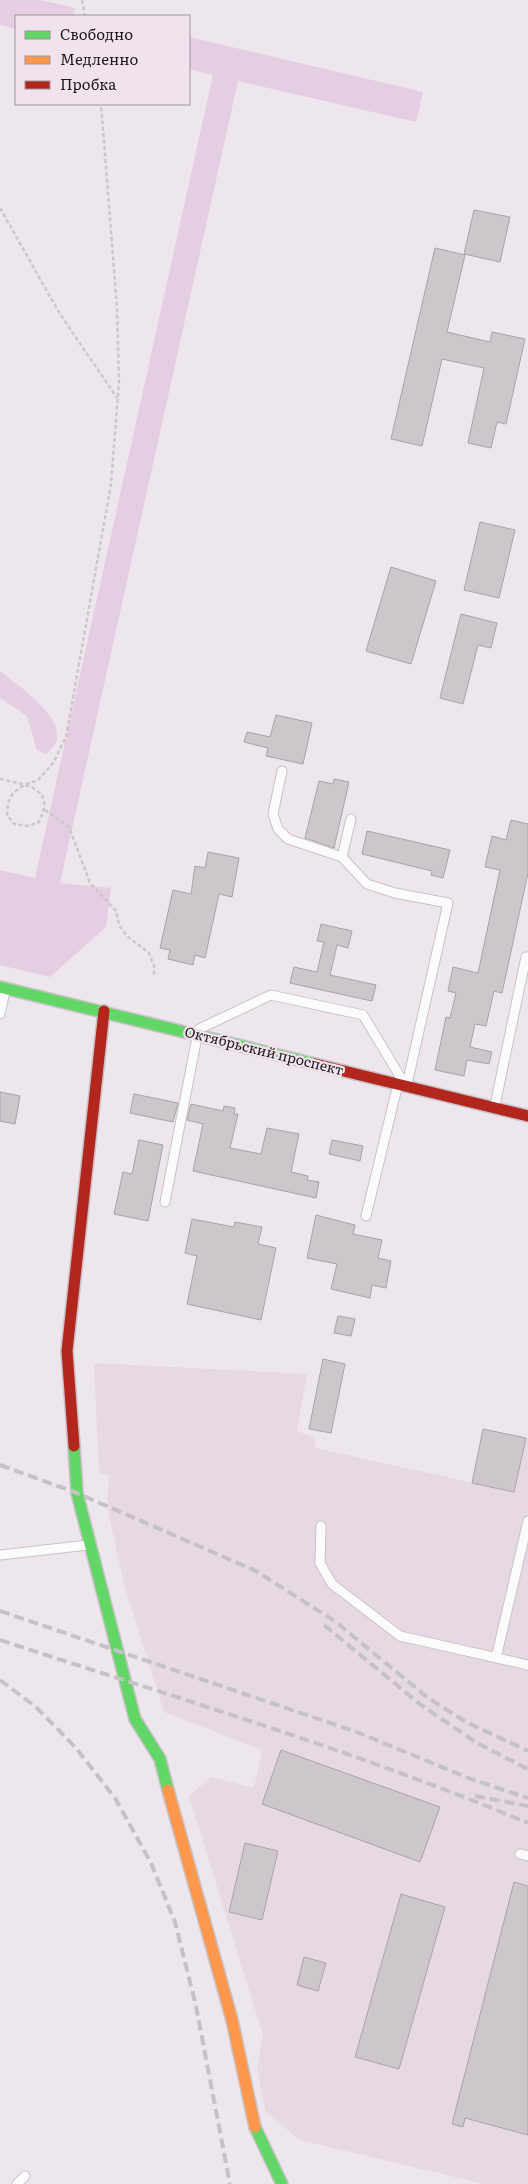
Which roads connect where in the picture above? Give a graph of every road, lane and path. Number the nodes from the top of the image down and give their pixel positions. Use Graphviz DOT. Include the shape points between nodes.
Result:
graph roads {
  1 [pos="82,0"];
  2 [pos="85,15"];
  3 [pos="101,105"];
  4 [pos="0,208"];
  5 [pos="118,399"];
  6 [pos="282,771"];
  7 [pos="0,779"];
  8 [pos="24,785"];
  9 [pos="45,810"];
  10 [pos="351,820"];
  11 [pos="342,857"];
  12 [pos="528,957"];
  13 [pos="154,975"];
  14 [pos="3,987"];
  15 [pos="104,1011"];
  16 [pos="0,1014"];
  17 [pos="194,1034"];
  18 [pos="402,1086"];
  19 [pos="494,1108"];
  20 [pos="528,1116"];
  21 [pos="165,1202"];
  22 [pos="366,1216"];
  23 [pos="528,1521"];
  24 [pos="321,1526"];
  25 [pos="91,1545"];
  26 [pos="0,1555"];
  27 [pos="496,1658"];
  28 [pos="528,1665"];
  29 [pos="25,2176"];
  30 [pos="17,2184"];
  31 [pos="282,2184"];
  1 -- 2 [label="path"];
  3 -- 5 [label="path" via="117,308"];
  4 -- 5 [label="path" via="60,314"];
  5 -- 8 [label="path" via="111,484 66,737 53,763 38,780"];
  6 -- 11 [label="lane" via="273,814 278,829 288,839"];
  7 -- 8 [label="path"];
  8 -- 9 [label="path" via="34,787 44,798"];
  8 -- 9 [label="path" via="13,793 8,803 7,815 14,824 27,826 38,823"];
  9 -- 13 [label="path" via="69,826 90,883 116,911 119,925 127,936 149,953"];
  10 -- 11 [label="lane"];
  11 -- 18 [label="lane" via="367,884 395,893 448,902"];
  12 -- 19 [label="lane"];
  14 -- 15 [label="street, Октябрьский проспект"];
  14 -- 16 [label="lane"];
  15 -- 17 [label="street, Октябрьский проспект"];
  15 -- 25 [label="street" via="67,1351 77,1493"];
  17 -- 18 [label="street, Октябрьский проспект"];
  17 -- 18 [label="lane" via="271,995 363,1015"];
  17 -- 21 [label="lane"];
  18 -- 19 [label="street, Октябрьский проспект"];
  18 -- 22 [label="lane"];
  19 -- 20 [label="street, Октябрьский проспект"];
  23 -- 27 [label="lane"];
  24 -- 27 [label="lane" via="320,1563 332,1584 400,1636"];
  25 -- 26 [label="lane"];
  25 -- 31 [label="street" via="135,1719 160,1759 232,2020 254,2124"];
  27 -- 28 [label="lane"];
  29 -- 30 [label="lane"];
}
